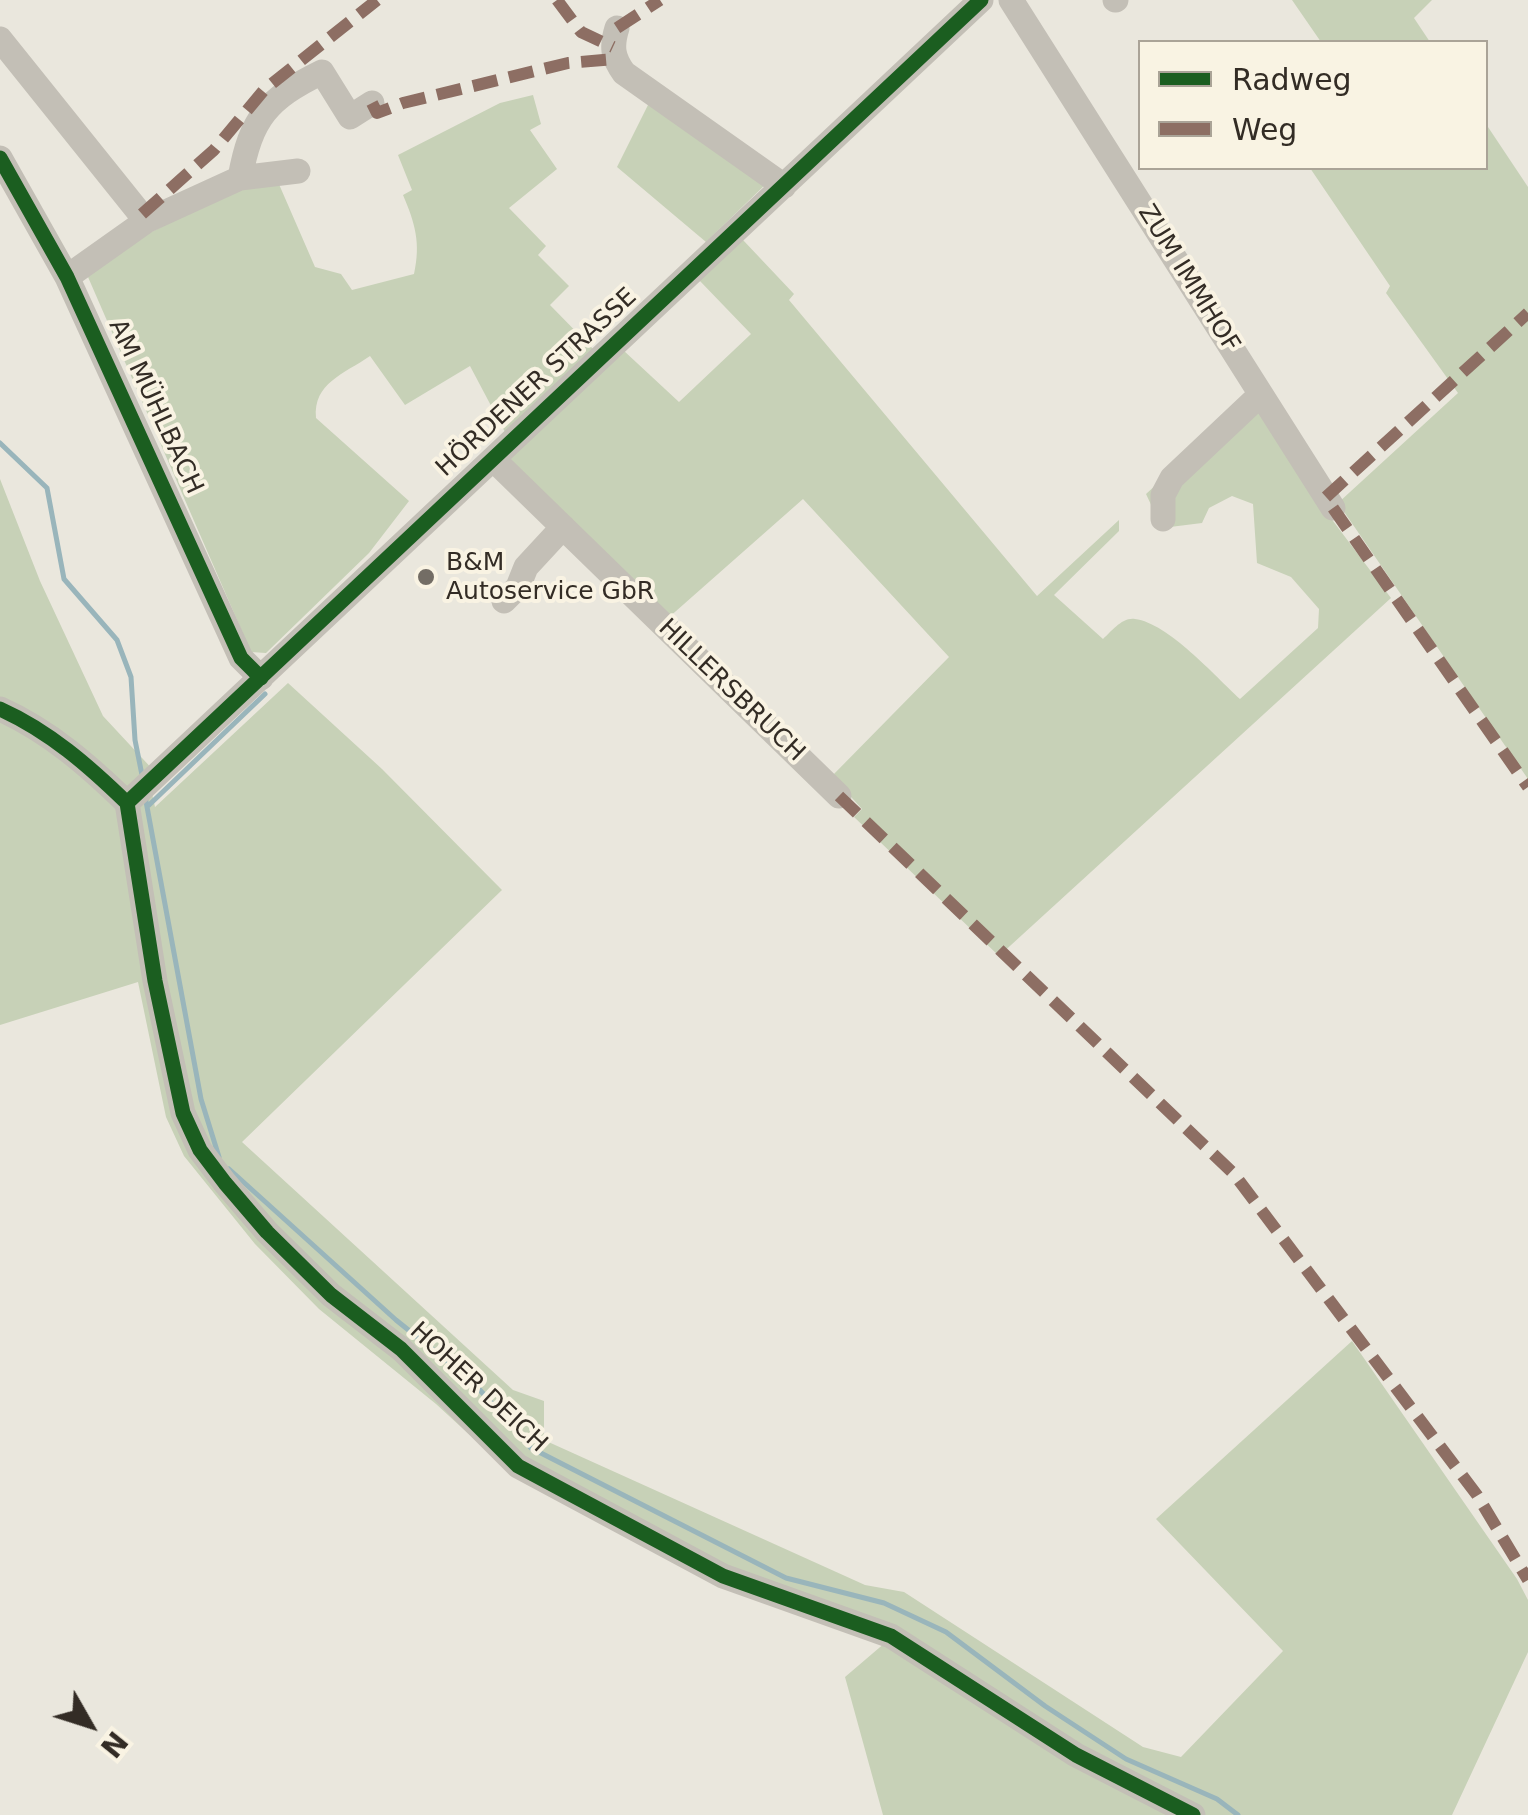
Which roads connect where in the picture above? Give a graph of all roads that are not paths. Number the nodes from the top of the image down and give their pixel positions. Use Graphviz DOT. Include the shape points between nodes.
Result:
graph roads {
  1 [pos="982,0"];
  2 [pos="1011,0"];
  3 [pos="617,28"];
  4 [pos="0,39"];
  5 [pos="372,103"];
  6 [pos="0,158"];
  7 [pos="298,171"];
  8 [pos="240,178"];
  9 [pos="784,186"];
  10 [pos="146,221"];
  11 [pos="67,277"];
  12 [pos="1260,394"];
  13 [pos="492,460"];
  14 [pos="1333,508"];
  15 [pos="1163,519"];
  16 [pos="563,528"];
  17 [pos="504,601"];
  18 [pos="260,678"];
  19 [pos="0,710"];
  20 [pos="139,793"];
  21 [pos="840,796"];
  22 [pos="1193,1815"];
  1 -- 9 [label="street, HÖRDENER STRASSE"];
  2 -- 12 [label="street, ZUM IMMHOF"];
  3 -- 9 [label="street" via="614,60 624,73"];
  4 -- 10 [label="street"];
  5 -- 8 [label="street" via="350,117 322,72 293,86 250,133"];
  6 -- 11 [label="street, AM MÜHLBACH"];
  7 -- 8 [label="street"];
  8 -- 10 [label="street"];
  9 -- 13 [label="street, HÖRDENER STRASSE"];
  10 -- 11 [label="street"];
  11 -- 18 [label="street, AM MÜHLBACH" via="241,658"];
  12 -- 14 [label="street, ZUM IMMHOF"];
  12 -- 15 [label="street" via="1172,478 1163,494"];
  13 -- 16 [label="street, HILLERSBRUCH"];
  13 -- 18 [label="street, HÖRDENER STRASSE"];
  16 -- 17 [label="street"];
  16 -- 21 [label="street, HILLERSBRUCH"];
  18 -- 20 [label="street, HÖRDENER STRASSE"];
  19 -- 20 [label="street"];
  20 -- 22 [label="street, HOHER DEICH" via="154,980 184,1113 225,1183 331,1295 401,1348 518,1466 724,1576 891,1636 1076,1756"];
}
